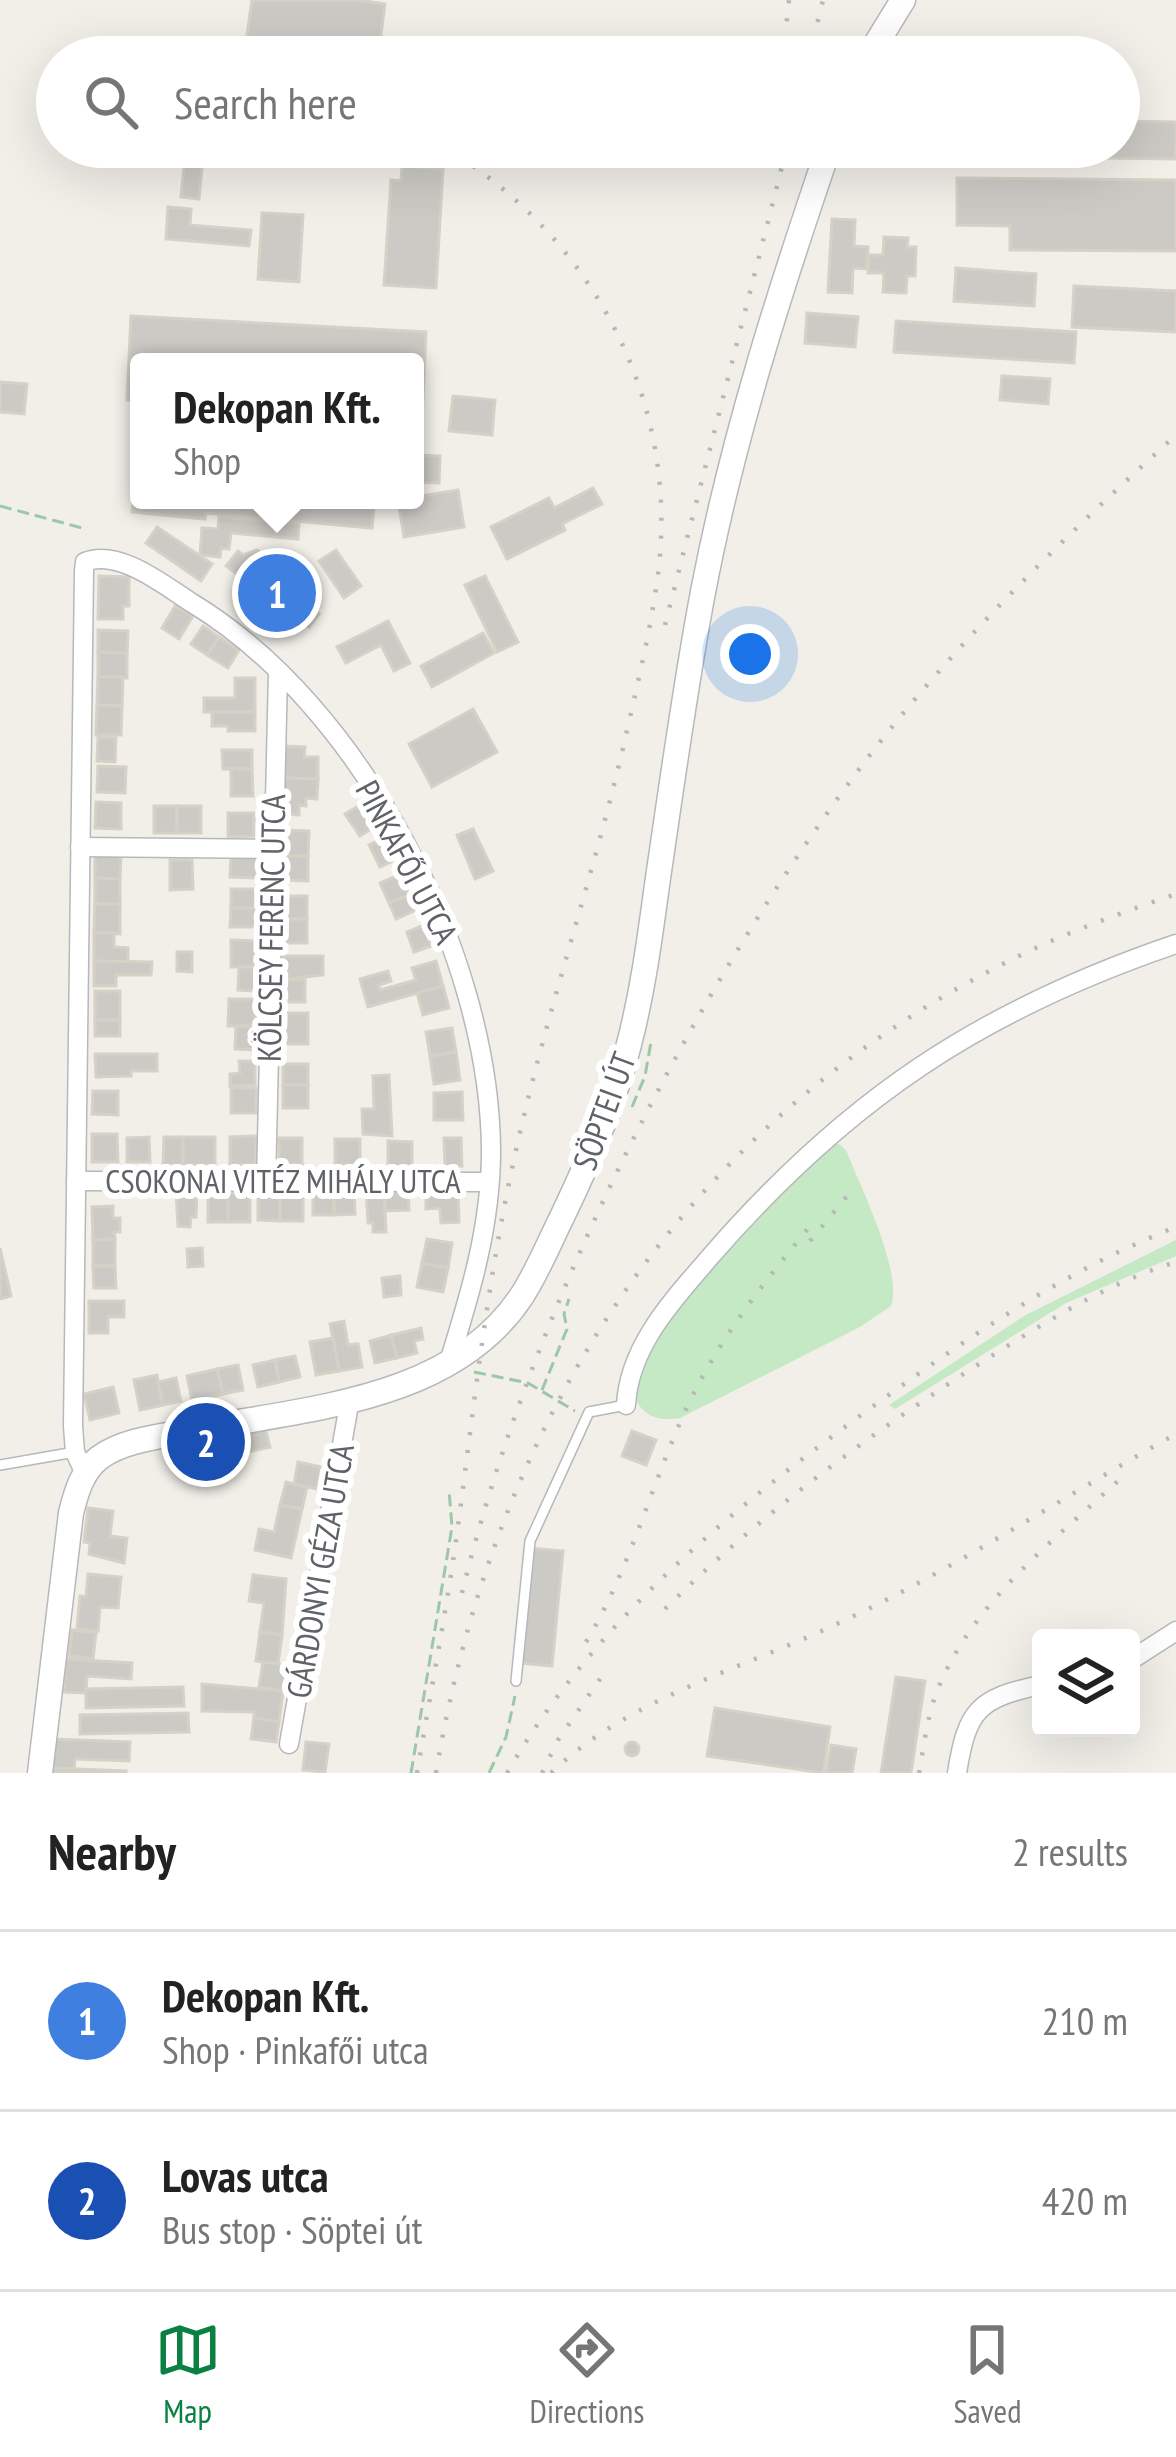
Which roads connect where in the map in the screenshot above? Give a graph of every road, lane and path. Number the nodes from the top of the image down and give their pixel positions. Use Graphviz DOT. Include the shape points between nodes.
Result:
graph roads {
  1 [pos="903,0"];
  2 [pos="881,36"];
  3 [pos="822,168"];
  4 [pos="0,506"];
  5 [pos="86,529"];
  6 [pos="278,673"];
  7 [pos="80,848"];
  8 [pos="273,849"];
  9 [pos="1176,944"];
  10 [pos="76,1181"];
  11 [pos="490,1182"];
  12 [pos="266,1183"];
  13 [pos="569,1299"];
  14 [pos="458,1359"];
  15 [pos="541,1392"];
  16 [pos="350,1399"];
  17 [pos="626,1406"];
  18 [pos="589,1412"];
  19 [pos="80,1463"];
  20 [pos="0,1465"];
  21 [pos="449,1490"];
  22 [pos="1176,1631"];
  23 [pos="1140,1654"];
  24 [pos="516,1681"];
  25 [pos="1032,1687"];
  26 [pos="289,1744"];
  27 [pos="40,1773"];
  28 [pos="411,1773"];
  29 [pos="489,1773"];
  30 [pos="957,1773"];
  1 -- 2 [label="street"];
  3 -- 14 [label="street, SÖPTEI ÚT" via="718,518 644,984 616,1089 526,1290"];
  4 -- 5 [label="path"];
  6 -- 7 [label="street, PINKAFŐI UTCA" via="209,613 122,562 86,562"];
  6 -- 8 [label="street, KÖLCSEY FERENC UTCA"];
  6 -- 11 [label="street, PINKAFŐI UTCA" via="335,735 392,821 454,946 484,1063"];
  7 -- 8 [label="street"];
  7 -- 10 [label="street"];
  8 -- 12 [label="street, KÖLCSEY FERENC UTCA"];
  9 -- 17 [label="street" via="983,1025 798,1160 663,1315 631,1369"];
  10 -- 12 [label="street, CSOKONAI VITÉZ MIHÁLY UTCA"];
  10 -- 19 [label="street"];
  11 -- 12 [label="street, CSOKONAI VITÉZ MIHÁLY UTCA"];
  11 -- 14 [label="street, PINKAFŐI UTCA"];
  13 -- 15 [label="path" via="567,1329"];
  14 -- 15 [label="path" via="473,1372"];
  14 -- 16 [label="street, SÖPTEI ÚT"];
  15 -- 18 [label="path"];
  16 -- 19 [label="street, SÖPTEI ÚT" via="150,1439"];
  16 -- 26 [label="street, GÁRDONYI GÉZA UTCA"];
  17 -- 18 [label="lane"];
  18 -- 24 [label="lane" via="530,1540"];
  19 -- 20 [label="lane"];
  19 -- 27 [label="street"];
  21 -- 28 [label="path" via="452,1527"];
  22 -- 23 [label="street"];
  24 -- 29 [label="path" via="511,1720"];
  25 -- 30 [label="street" via="1000,1694 975,1712"];
}
